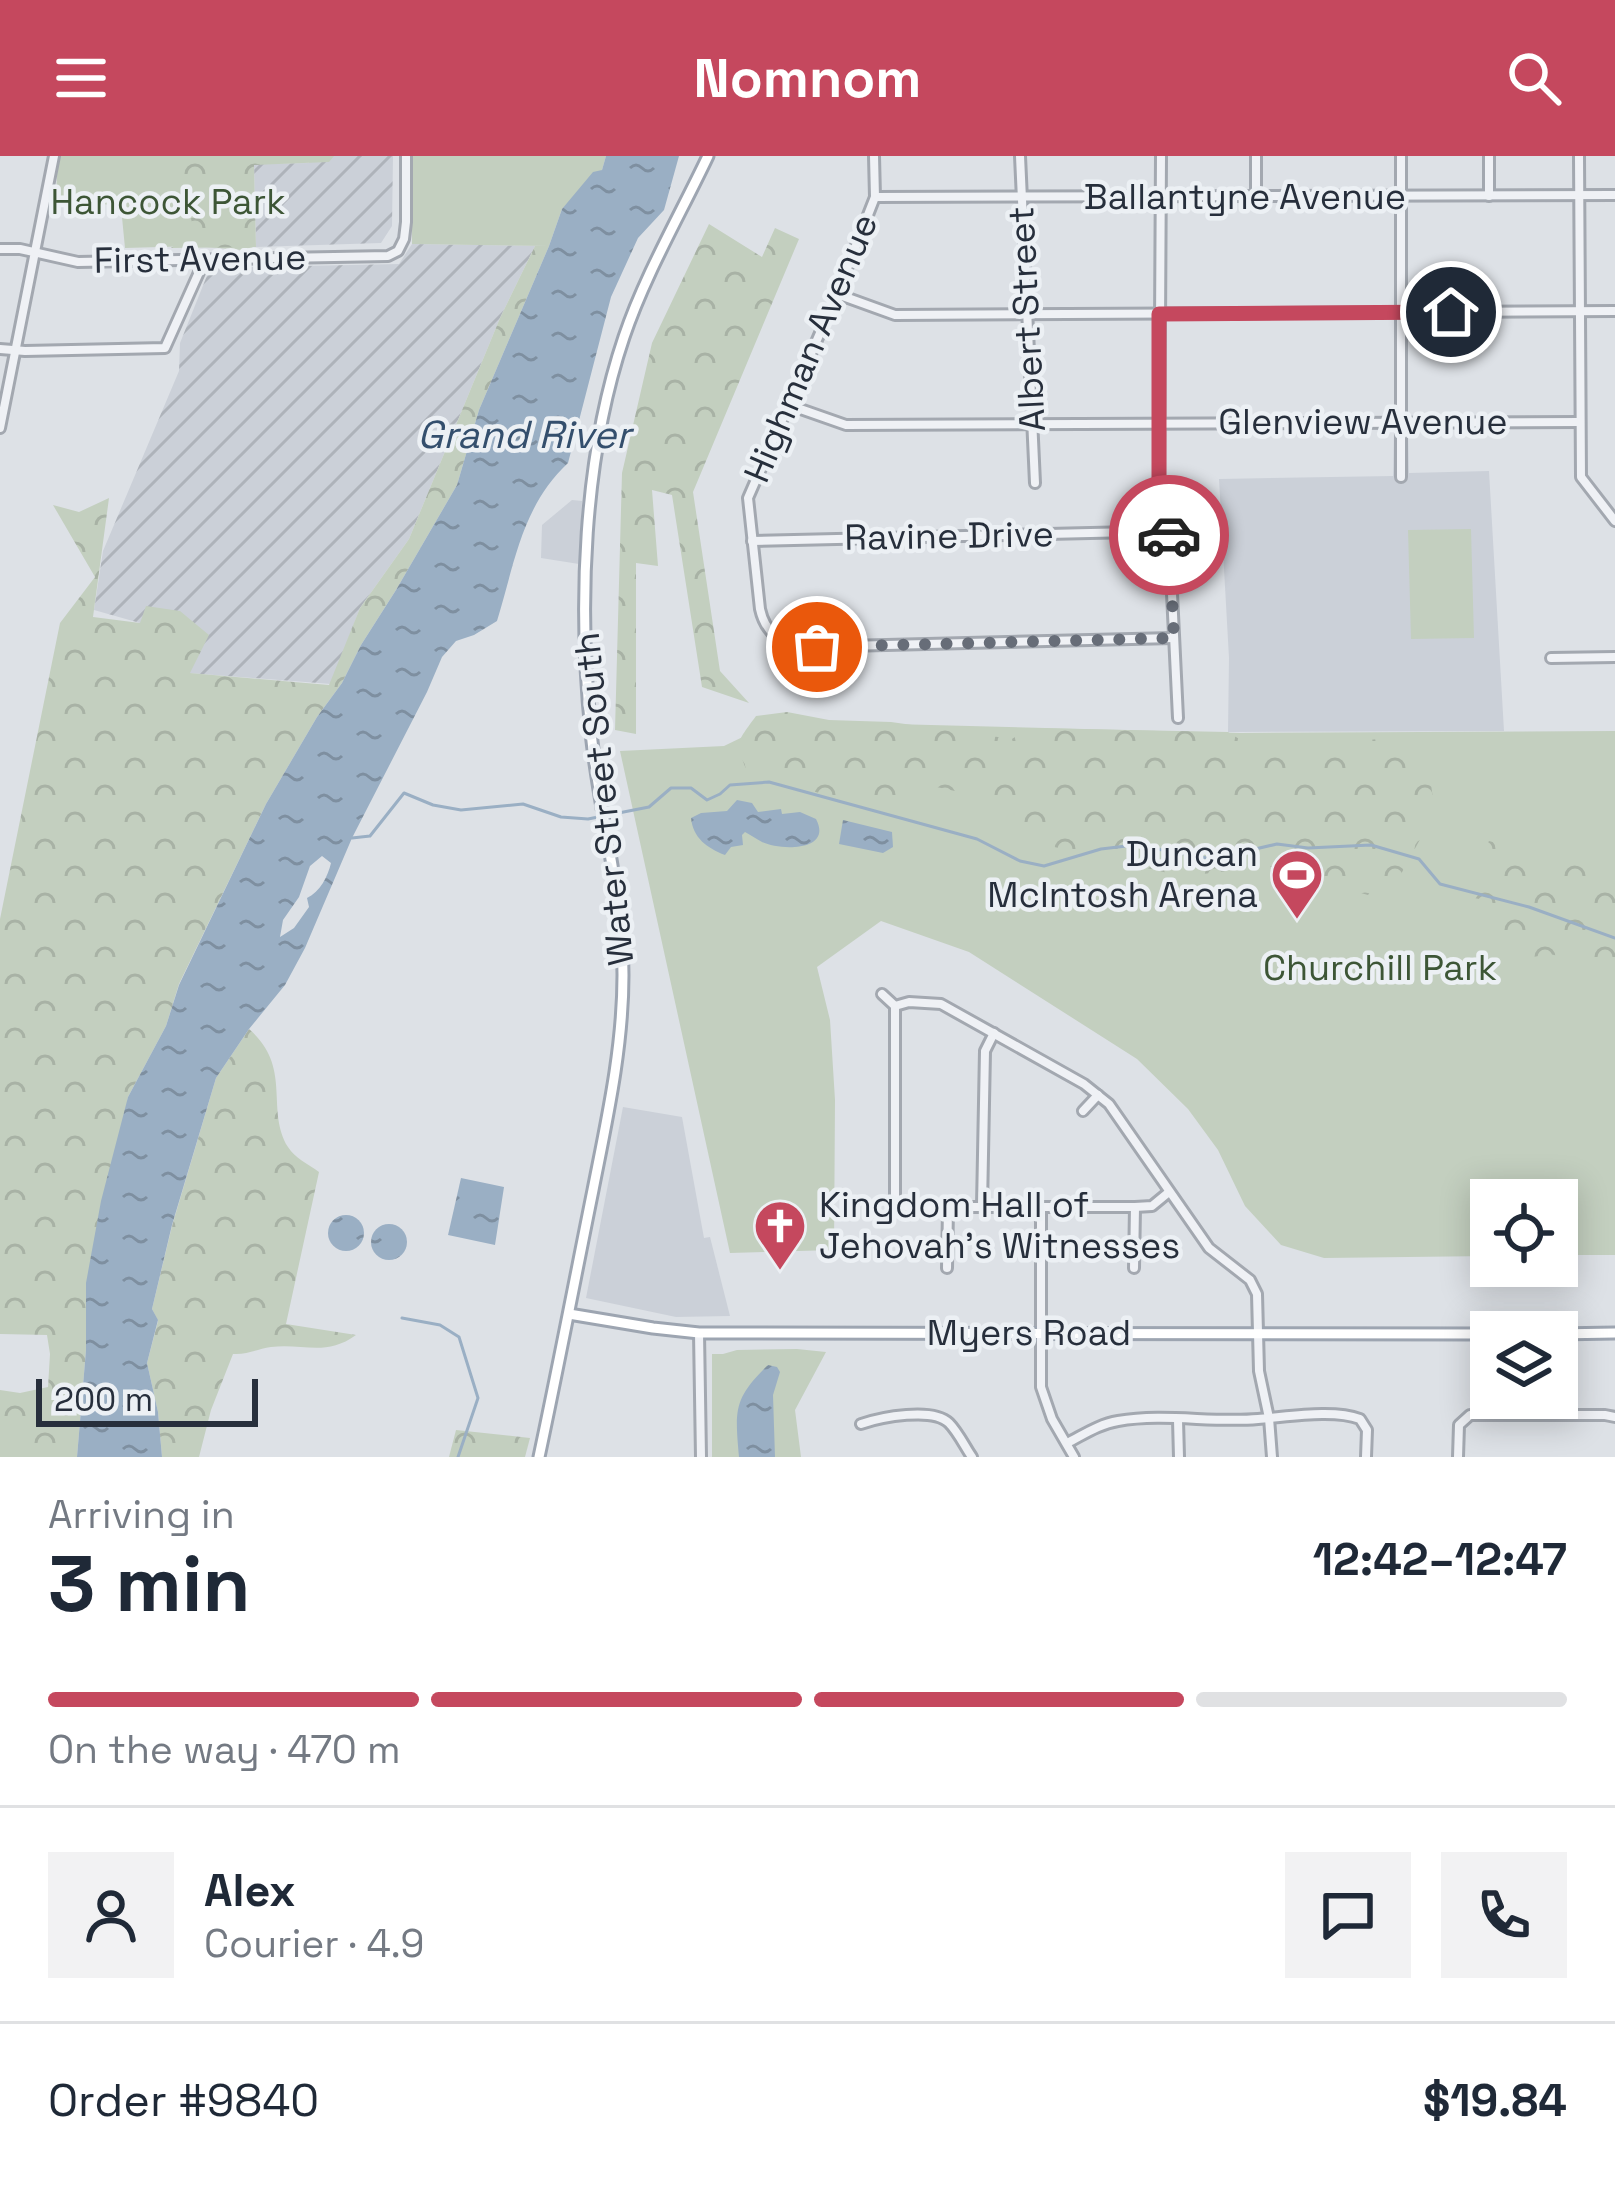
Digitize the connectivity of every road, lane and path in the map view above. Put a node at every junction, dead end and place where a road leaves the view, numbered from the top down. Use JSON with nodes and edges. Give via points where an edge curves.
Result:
{"nodes":[{"id":1,"x":54,"y":156,"type":"edge"},
{"id":2,"x":406,"y":156,"type":"edge"},
{"id":3,"x":708,"y":156,"type":"edge"},
{"id":4,"x":874,"y":156,"type":"edge"},
{"id":5,"x":1020,"y":156,"type":"edge"},
{"id":6,"x":1161,"y":156,"type":"edge"},
{"id":7,"x":1256,"y":156,"type":"edge"},
{"id":8,"x":1401,"y":156,"type":"edge"},
{"id":9,"x":1489,"y":156,"type":"edge"},
{"id":10,"x":1579,"y":156,"type":"edge"},
{"id":11,"x":1615,"y":195,"type":"edge"},
{"id":12,"x":1400,"y":196,"type":"junction"},
{"id":13,"x":1489,"y":196,"type":"junction"},
{"id":14,"x":1579,"y":196,"type":"junction"},
{"id":15,"x":875,"y":197,"type":"junction"},
{"id":16,"x":1160,"y":197,"type":"junction"},
{"id":17,"x":1256,"y":197,"type":"junction"},
{"id":18,"x":1022,"y":198,"type":"junction"},
{"id":19,"x":0,"y":249,"type":"edge"},
{"id":20,"x":35,"y":252,"type":"junction"},
{"id":21,"x":205,"y":259,"type":"junction"},
{"id":22,"x":838,"y":294,"type":"junction"},
{"id":23,"x":1580,"y":311,"type":"junction"},
{"id":24,"x":1615,"y":311,"type":"edge"},
{"id":25,"x":1401,"y":312,"type":"junction"},
{"id":26,"x":1027,"y":314,"type":"junction"},
{"id":27,"x":1159,"y":314,"type":"junction"},
{"id":28,"x":0,"y":349,"type":"edge"},
{"id":29,"x":15,"y":350,"type":"junction"},
{"id":30,"x":789,"y":404,"type":"junction"},
{"id":31,"x":1401,"y":422,"type":"junction"},
{"id":32,"x":1580,"y":422,"type":"junction"},
{"id":33,"x":1158,"y":423,"type":"junction"},
{"id":34,"x":1032,"y":424,"type":"junction"},
{"id":35,"x":0,"y":428,"type":"edge"},
{"id":36,"x":1402,"y":477,"type":"dead end"},
{"id":37,"x":1034,"y":482,"type":"dead end"},
{"id":38,"x":1615,"y":521,"type":"edge"},
{"id":39,"x":1218,"y":530,"type":"dead end"},
{"id":40,"x":1169,"y":531,"type":"junction"},
{"id":41,"x":752,"y":541,"type":"junction"},
{"id":42,"x":1174,"y":638,"type":"junction"},
{"id":43,"x":1615,"y":657,"type":"edge"},
{"id":44,"x":1551,"y":658,"type":"dead end"},
{"id":45,"x":1178,"y":718,"type":"dead end"},
{"id":46,"x":882,"y":994,"type":"dead end"},
{"id":47,"x":895,"y":1006,"type":"junction"},
{"id":48,"x":994,"y":1034,"type":"junction"},
{"id":49,"x":1098,"y":1095,"type":"junction"},
{"id":50,"x":1083,"y":1111,"type":"dead end"},
{"id":51,"x":1168,"y":1192,"type":"junction"},
{"id":52,"x":982,"y":1206,"type":"junction"},
{"id":53,"x":948,"y":1207,"type":"junction"},
{"id":54,"x":1041,"y":1207,"type":"junction"},
{"id":55,"x":1135,"y":1207,"type":"junction"},
{"id":56,"x":947,"y":1268,"type":"dead end"},
{"id":57,"x":1134,"y":1268,"type":"dead end"},
{"id":58,"x":569,"y":1314,"type":"junction"},
{"id":59,"x":699,"y":1333,"type":"junction"},
{"id":60,"x":1040,"y":1334,"type":"junction"},
{"id":61,"x":1258,"y":1334,"type":"junction"},
{"id":62,"x":1470,"y":1334,"type":"edge"},
{"id":63,"x":1578,"y":1334,"type":"edge"},
{"id":64,"x":1615,"y":1334,"type":"edge"},
{"id":65,"x":1615,"y":1417,"type":"edge"},
{"id":66,"x":1269,"y":1418,"type":"junction"},
{"id":67,"x":1178,"y":1420,"type":"junction"},
{"id":68,"x":862,"y":1424,"type":"dead end"},
{"id":69,"x":1067,"y":1443,"type":"junction"},
{"id":70,"x":539,"y":1457,"type":"edge"},
{"id":71,"x":701,"y":1457,"type":"edge"},
{"id":72,"x":972,"y":1457,"type":"edge"},
{"id":73,"x":1074,"y":1457,"type":"edge"},
{"id":74,"x":1179,"y":1457,"type":"edge"},
{"id":75,"x":1272,"y":1457,"type":"edge"},
{"id":76,"x":1366,"y":1457,"type":"edge"},
{"id":77,"x":1457,"y":1457,"type":"edge"}],
"edges":[{"from":1,"to":20,"type":"street"},
{"from":2,"to":21,"type":"street","name":"First Avenue","via":[[406,222],[400,248],[388,256]]},
{"from":3,"to":58,"type":"main road","name":"Water Street South","via":[[625,333],[594,466],[584,603],[591,736],[621,932],[622,1020]]},
{"from":4,"to":15,"type":"street","name":"Highman Avenue"},
{"from":5,"to":18,"type":"street","name":"Albert Street"},
{"from":6,"to":16,"type":"street"},
{"from":7,"to":17,"type":"street"},
{"from":8,"to":12,"type":"street"},
{"from":9,"to":13,"type":"street"},
{"from":10,"to":14,"type":"street"},
{"from":11,"to":14,"type":"street","name":"Ballantyne Avenue"},
{"from":12,"to":13,"type":"street","name":"Ballantyne Avenue"},
{"from":12,"to":17,"type":"street","name":"Ballantyne Avenue"},
{"from":12,"to":25,"type":"street"},
{"from":13,"to":14,"type":"street","name":"Ballantyne Avenue"},
{"from":14,"to":23,"type":"street"},
{"from":15,"to":18,"type":"street","name":"Ballantyne Avenue"},
{"from":15,"to":22,"type":"street","name":"Highman Avenue"},
{"from":16,"to":17,"type":"street","name":"Ballantyne Avenue"},
{"from":16,"to":18,"type":"street","name":"Ballantyne Avenue"},
{"from":16,"to":27,"type":"street"},
{"from":18,"to":26,"type":"street","name":"Albert Street"},
{"from":19,"to":20,"type":"street","name":"First Avenue"},
{"from":20,"to":21,"type":"street","name":"First Avenue","via":[[78,262]]},
{"from":20,"to":29,"type":"street"},
{"from":21,"to":29,"type":"street","via":[[165,348]]},
{"from":22,"to":26,"type":"street","via":[[895,315]]},
{"from":22,"to":30,"type":"street","name":"Highman Avenue"},
{"from":23,"to":24,"type":"street"},
{"from":23,"to":25,"type":"street"},
{"from":23,"to":32,"type":"street"},
{"from":25,"to":27,"type":"street"},
{"from":25,"to":31,"type":"street"},
{"from":26,"to":27,"type":"street"},
{"from":26,"to":34,"type":"street","name":"Albert Street"},
{"from":27,"to":33,"type":"street"},
{"from":28,"to":29,"type":"street"},
{"from":29,"to":35,"type":"street"},
{"from":30,"to":34,"type":"street","name":"Glenview Avenue","via":[[846,425]]},
{"from":30,"to":41,"type":"street","name":"Highman Avenue","via":[[749,493]]},
{"from":31,"to":32,"type":"street","name":"Glenview Avenue"},
{"from":31,"to":33,"type":"street","name":"Glenview Avenue"},
{"from":31,"to":36,"type":"street"},
{"from":32,"to":38,"type":"street","via":[[1581,477]]},
{"from":33,"to":34,"type":"street","name":"Glenview Avenue"},
{"from":33,"to":40,"type":"street","via":[[1159,494]]},
{"from":34,"to":37,"type":"street","name":"Albert Street"},
{"from":39,"to":40,"type":"street","name":"Ravine Drive"},
{"from":40,"to":41,"type":"street","name":"Ravine Drive"},
{"from":40,"to":42,"type":"street"},
{"from":41,"to":42,"type":"street","name":"Highman Avenue","via":[[762,619],[794,646]]},
{"from":42,"to":45,"type":"street"},
{"from":43,"to":44,"type":"street"},
{"from":46,"to":47,"type":"street"},
{"from":47,"to":48,"type":"street","via":[[941,1004]]},
{"from":47,"to":53,"type":"street","via":[[895,1202]]},
{"from":48,"to":49,"type":"street"},
{"from":48,"to":52,"type":"street","via":[[986,1051]]},
{"from":49,"to":50,"type":"street"},
{"from":49,"to":51,"type":"street"},
{"from":51,"to":55,"type":"street","via":[[1152,1206]]},
{"from":51,"to":61,"type":"street","via":[[1209,1248],[1250,1280]]},
{"from":52,"to":53,"type":"street"},
{"from":52,"to":54,"type":"street"},
{"from":53,"to":56,"type":"street"},
{"from":54,"to":55,"type":"street"},
{"from":54,"to":60,"type":"street"},
{"from":55,"to":57,"type":"street"},
{"from":58,"to":59,"type":"main road","name":"Myers Road"},
{"from":58,"to":70,"type":"main road","name":"Water Street South"},
{"from":59,"to":60,"type":"main road","name":"Myers Road"},
{"from":59,"to":71,"type":"street"},
{"from":60,"to":61,"type":"main road","name":"Myers Road"},
{"from":60,"to":69,"type":"street","via":[[1042,1394]]},
{"from":61,"to":62,"type":"main road","name":"Myers Road"},
{"from":61,"to":66,"type":"street"},
{"from":63,"to":64,"type":"main road"},
{"from":65,"to":77,"type":"street","via":[[1470,1415],[1459,1425]]},
{"from":66,"to":67,"type":"street"},
{"from":66,"to":75,"type":"street"},
{"from":66,"to":76,"type":"street","via":[[1358,1418]]},
{"from":67,"to":69,"type":"street","via":[[1117,1421]]},
{"from":67,"to":74,"type":"street"},
{"from":68,"to":72,"type":"street","via":[[935,1416],[949,1422]]},
{"from":69,"to":73,"type":"street"}]}
